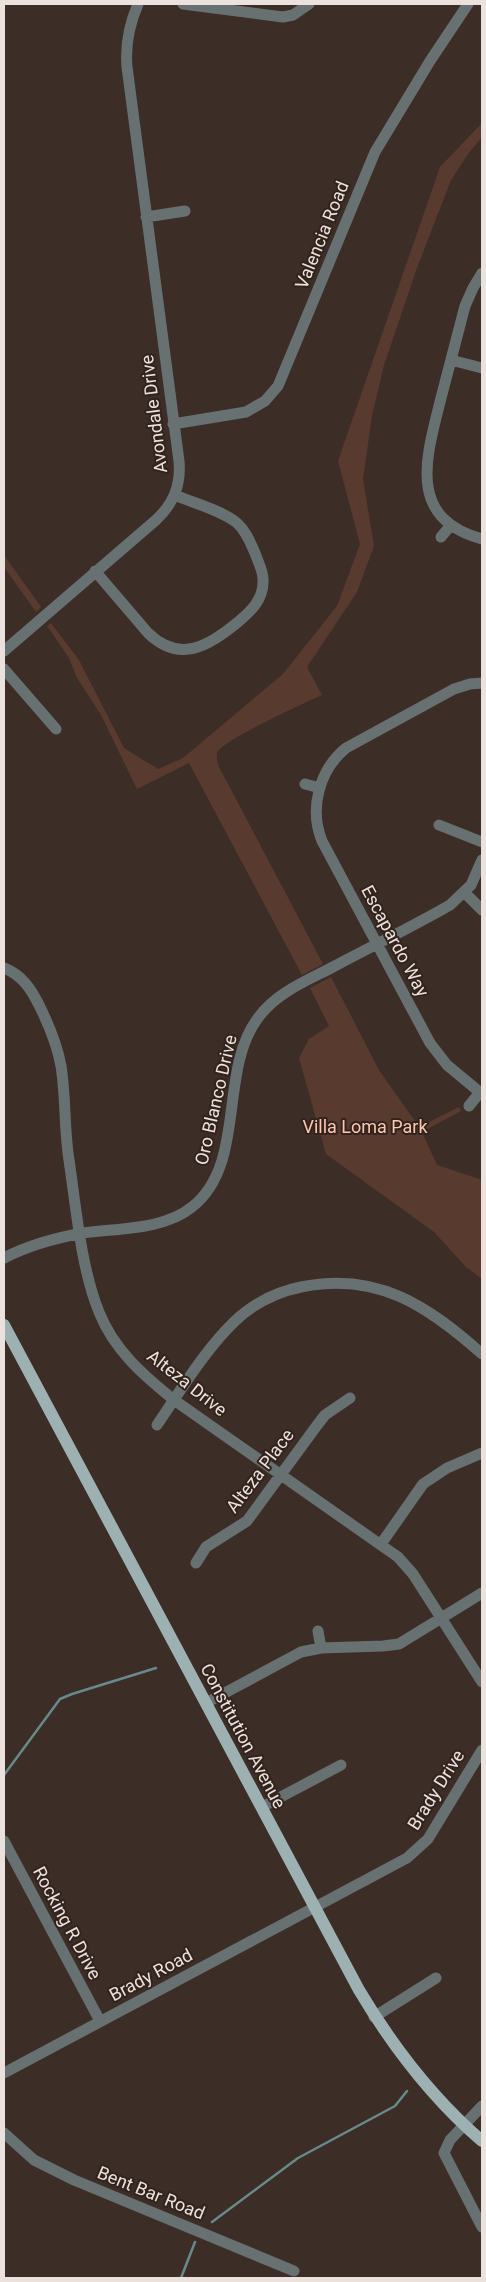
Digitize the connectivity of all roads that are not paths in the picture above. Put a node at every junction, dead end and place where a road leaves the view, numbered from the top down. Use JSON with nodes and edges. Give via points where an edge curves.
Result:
{"nodes":[{"id":1,"x":138,"y":4,"type":"edge"},
{"id":2,"x":183,"y":4,"type":"edge"},
{"id":3,"x":310,"y":4,"type":"edge"},
{"id":4,"x":468,"y":4,"type":"edge"},
{"id":5,"x":185,"y":211,"type":"dead end"},
{"id":6,"x":146,"y":217,"type":"junction"},
{"id":7,"x":482,"y":273,"type":"edge"},
{"id":8,"x":451,"y":360,"type":"junction"},
{"id":9,"x":482,"y":368,"type":"edge"},
{"id":10,"x":173,"y":424,"type":"junction"},
{"id":11,"x":175,"y":495,"type":"junction"},
{"id":12,"x":451,"y":525,"type":"junction"},
{"id":13,"x":441,"y":537,"type":"dead end"},
{"id":14,"x":482,"y":540,"type":"edge"},
{"id":15,"x":95,"y":571,"type":"junction"},
{"id":16,"x":4,"y":651,"type":"edge"},
{"id":17,"x":4,"y":669,"type":"edge"},
{"id":18,"x":482,"y":683,"type":"edge"},
{"id":19,"x":56,"y":729,"type":"dead end"},
{"id":20,"x":305,"y":784,"type":"dead end"},
{"id":21,"x":320,"y":788,"type":"junction"},
{"id":22,"x":439,"y":825,"type":"dead end"},
{"id":23,"x":482,"y":842,"type":"edge"},
{"id":24,"x":482,"y":860,"type":"edge"},
{"id":25,"x":465,"y":892,"type":"junction"},
{"id":26,"x":482,"y":910,"type":"edge"},
{"id":27,"x":376,"y":944,"type":"junction"},
{"id":28,"x":4,"y":968,"type":"edge"},
{"id":29,"x":481,"y":1093,"type":"edge"},
{"id":30,"x":469,"y":1106,"type":"dead end"},
{"id":31,"x":81,"y":1234,"type":"junction"},
{"id":32,"x":4,"y":1258,"type":"edge"},
{"id":33,"x":4,"y":1325,"type":"edge"},
{"id":34,"x":482,"y":1354,"type":"edge"},
{"id":35,"x":350,"y":1398,"type":"dead end"},
{"id":36,"x":174,"y":1400,"type":"junction"},
{"id":37,"x":157,"y":1425,"type":"dead end"},
{"id":38,"x":482,"y":1453,"type":"edge"},
{"id":39,"x":282,"y":1474,"type":"junction"},
{"id":40,"x":381,"y":1544,"type":"junction"},
{"id":41,"x":196,"y":1563,"type":"dead end"},
{"id":42,"x":482,"y":1592,"type":"edge"},
{"id":43,"x":442,"y":1618,"type":"junction"},
{"id":44,"x":318,"y":1631,"type":"dead end"},
{"id":45,"x":321,"y":1648,"type":"junction"},
{"id":46,"x":482,"y":1682,"type":"edge"},
{"id":47,"x":206,"y":1703,"type":"junction"},
{"id":48,"x":482,"y":1750,"type":"edge"},
{"id":49,"x":341,"y":1765,"type":"dead end"},
{"id":50,"x":262,"y":1807,"type":"junction"},
{"id":51,"x":4,"y":1841,"type":"edge"},
{"id":52,"x":315,"y":1908,"type":"junction"},
{"id":53,"x":436,"y":1978,"type":"dead end"},
{"id":54,"x":374,"y":2016,"type":"junction"},
{"id":55,"x":100,"y":2021,"type":"junction"},
{"id":56,"x":4,"y":2073,"type":"edge"},
{"id":57,"x":482,"y":2106,"type":"edge"},
{"id":58,"x":465,"y":2125,"type":"junction"},
{"id":59,"x":4,"y":2133,"type":"edge"},
{"id":60,"x":482,"y":2141,"type":"edge"},
{"id":61,"x":482,"y":2227,"type":"edge"},
{"id":62,"x":294,"y":2271,"type":"dead end"}],
"edges":[{"from":1,"to":6,"type":"street","name":"Avondale Drive","via":[[129,29],[126,53]]},
{"from":2,"to":3,"type":"street","via":[[283,17],[293,16]]},
{"from":4,"to":10,"type":"street","name":"Valencia Road","via":[[375,152],[278,386],[266,401],[246,412]]},
{"from":5,"to":6,"type":"street"},
{"from":6,"to":10,"type":"street","name":"Avondale Drive"},
{"from":7,"to":8,"type":"street","via":[[469,296]]},
{"from":8,"to":9,"type":"street"},
{"from":8,"to":12,"type":"street","via":[[429,446],[426,475],[431,500]]},
{"from":10,"to":11,"type":"street","name":"Avondale Drive","via":[[180,475]]},
{"from":11,"to":15,"type":"street","name":"Avondale Drive","via":[[156,520]]},
{"from":11,"to":15,"type":"street","via":[[232,520],[248,537],[264,581],[259,599],[249,612],[210,644],[190,649],[171,648],[148,633]]},
{"from":12,"to":13,"type":"street"},
{"from":12,"to":14,"type":"street"},
{"from":15,"to":16,"type":"street","name":"Avondale Drive"},
{"from":17,"to":19,"type":"street"},
{"from":18,"to":21,"type":"street","name":"Escapardo Way","via":[[454,689],[354,742],[334,760]]},
{"from":20,"to":21,"type":"street"},
{"from":21,"to":27,"type":"street","name":"Escapardo Way","via":[[316,811],[318,831]]},
{"from":22,"to":23,"type":"street"},
{"from":24,"to":25,"type":"street","name":"Oro Blanco Drive"},
{"from":25,"to":26,"type":"street"},
{"from":25,"to":27,"type":"street","name":"Oro Blanco Drive","via":[[438,911]]},
{"from":27,"to":29,"type":"street","name":"Escapardo Way","via":[[434,1050]]},
{"from":27,"to":31,"type":"street","name":"Oro Blanco Drive","via":[[281,996],[257,1019],[241,1055],[219,1170],[201,1200],[171,1219]]},
{"from":28,"to":31,"type":"street","name":"Alteza Drive","via":[[27,984],[55,1040],[62,1073],[68,1156]]},
{"from":29,"to":30,"type":"street","name":"Escapardo Way"},
{"from":31,"to":32,"type":"street","name":"Oro Blanco Drive","via":[[28,1246]]},
{"from":31,"to":36,"type":"street","name":"Alteza Drive","via":[[91,1291],[107,1329],[133,1364]]},
{"from":33,"to":47,"type":"main road","name":"Constitution Avenue"},
{"from":34,"to":36,"type":"street","via":[[457,1332],[408,1300],[363,1284],[320,1284],[277,1294],[241,1316],[219,1338]]},
{"from":35,"to":39,"type":"street","name":"Alteza Place","via":[[325,1415]]},
{"from":36,"to":37,"type":"street"},
{"from":36,"to":39,"type":"street","name":"Alteza Drive"},
{"from":38,"to":40,"type":"street","via":[[447,1468],[423,1484]]},
{"from":39,"to":40,"type":"street","name":"Alteza Drive"},
{"from":39,"to":41,"type":"street","name":"Alteza Place","via":[[247,1521],[206,1548]]},
{"from":40,"to":43,"type":"street","name":"Alteza Drive","via":[[406,1566]]},
{"from":42,"to":43,"type":"street"},
{"from":43,"to":45,"type":"street","via":[[399,1644]]},
{"from":43,"to":46,"type":"street","name":"Alteza Drive"},
{"from":44,"to":45,"type":"street"},
{"from":45,"to":47,"type":"street","via":[[290,1657]]},
{"from":47,"to":50,"type":"main road","name":"Constitution Avenue"},
{"from":48,"to":52,"type":"street","name":"Brady Drive","via":[[435,1828],[419,1848],[391,1868]]},
{"from":49,"to":50,"type":"street"},
{"from":50,"to":52,"type":"main road","name":"Constitution Avenue"},
{"from":51,"to":55,"type":"street","name":"Rocking R Drive"},
{"from":52,"to":54,"type":"main road","name":"Constitution Avenue"},
{"from":52,"to":55,"type":"street","name":"Brady Road"},
{"from":53,"to":54,"type":"street"},
{"from":54,"to":58,"type":"main road","name":"Constitution Avenue","via":[[412,2069]]},
{"from":55,"to":56,"type":"street","name":"Brady Road"},
{"from":57,"to":58,"type":"street"},
{"from":58,"to":60,"type":"main road","name":"Constitution Avenue"},
{"from":58,"to":61,"type":"street","via":[[450,2140],[444,2153]]},
{"from":59,"to":62,"type":"street","name":"Bent Bar Road","via":[[34,2160],[70,2178]]}]}
